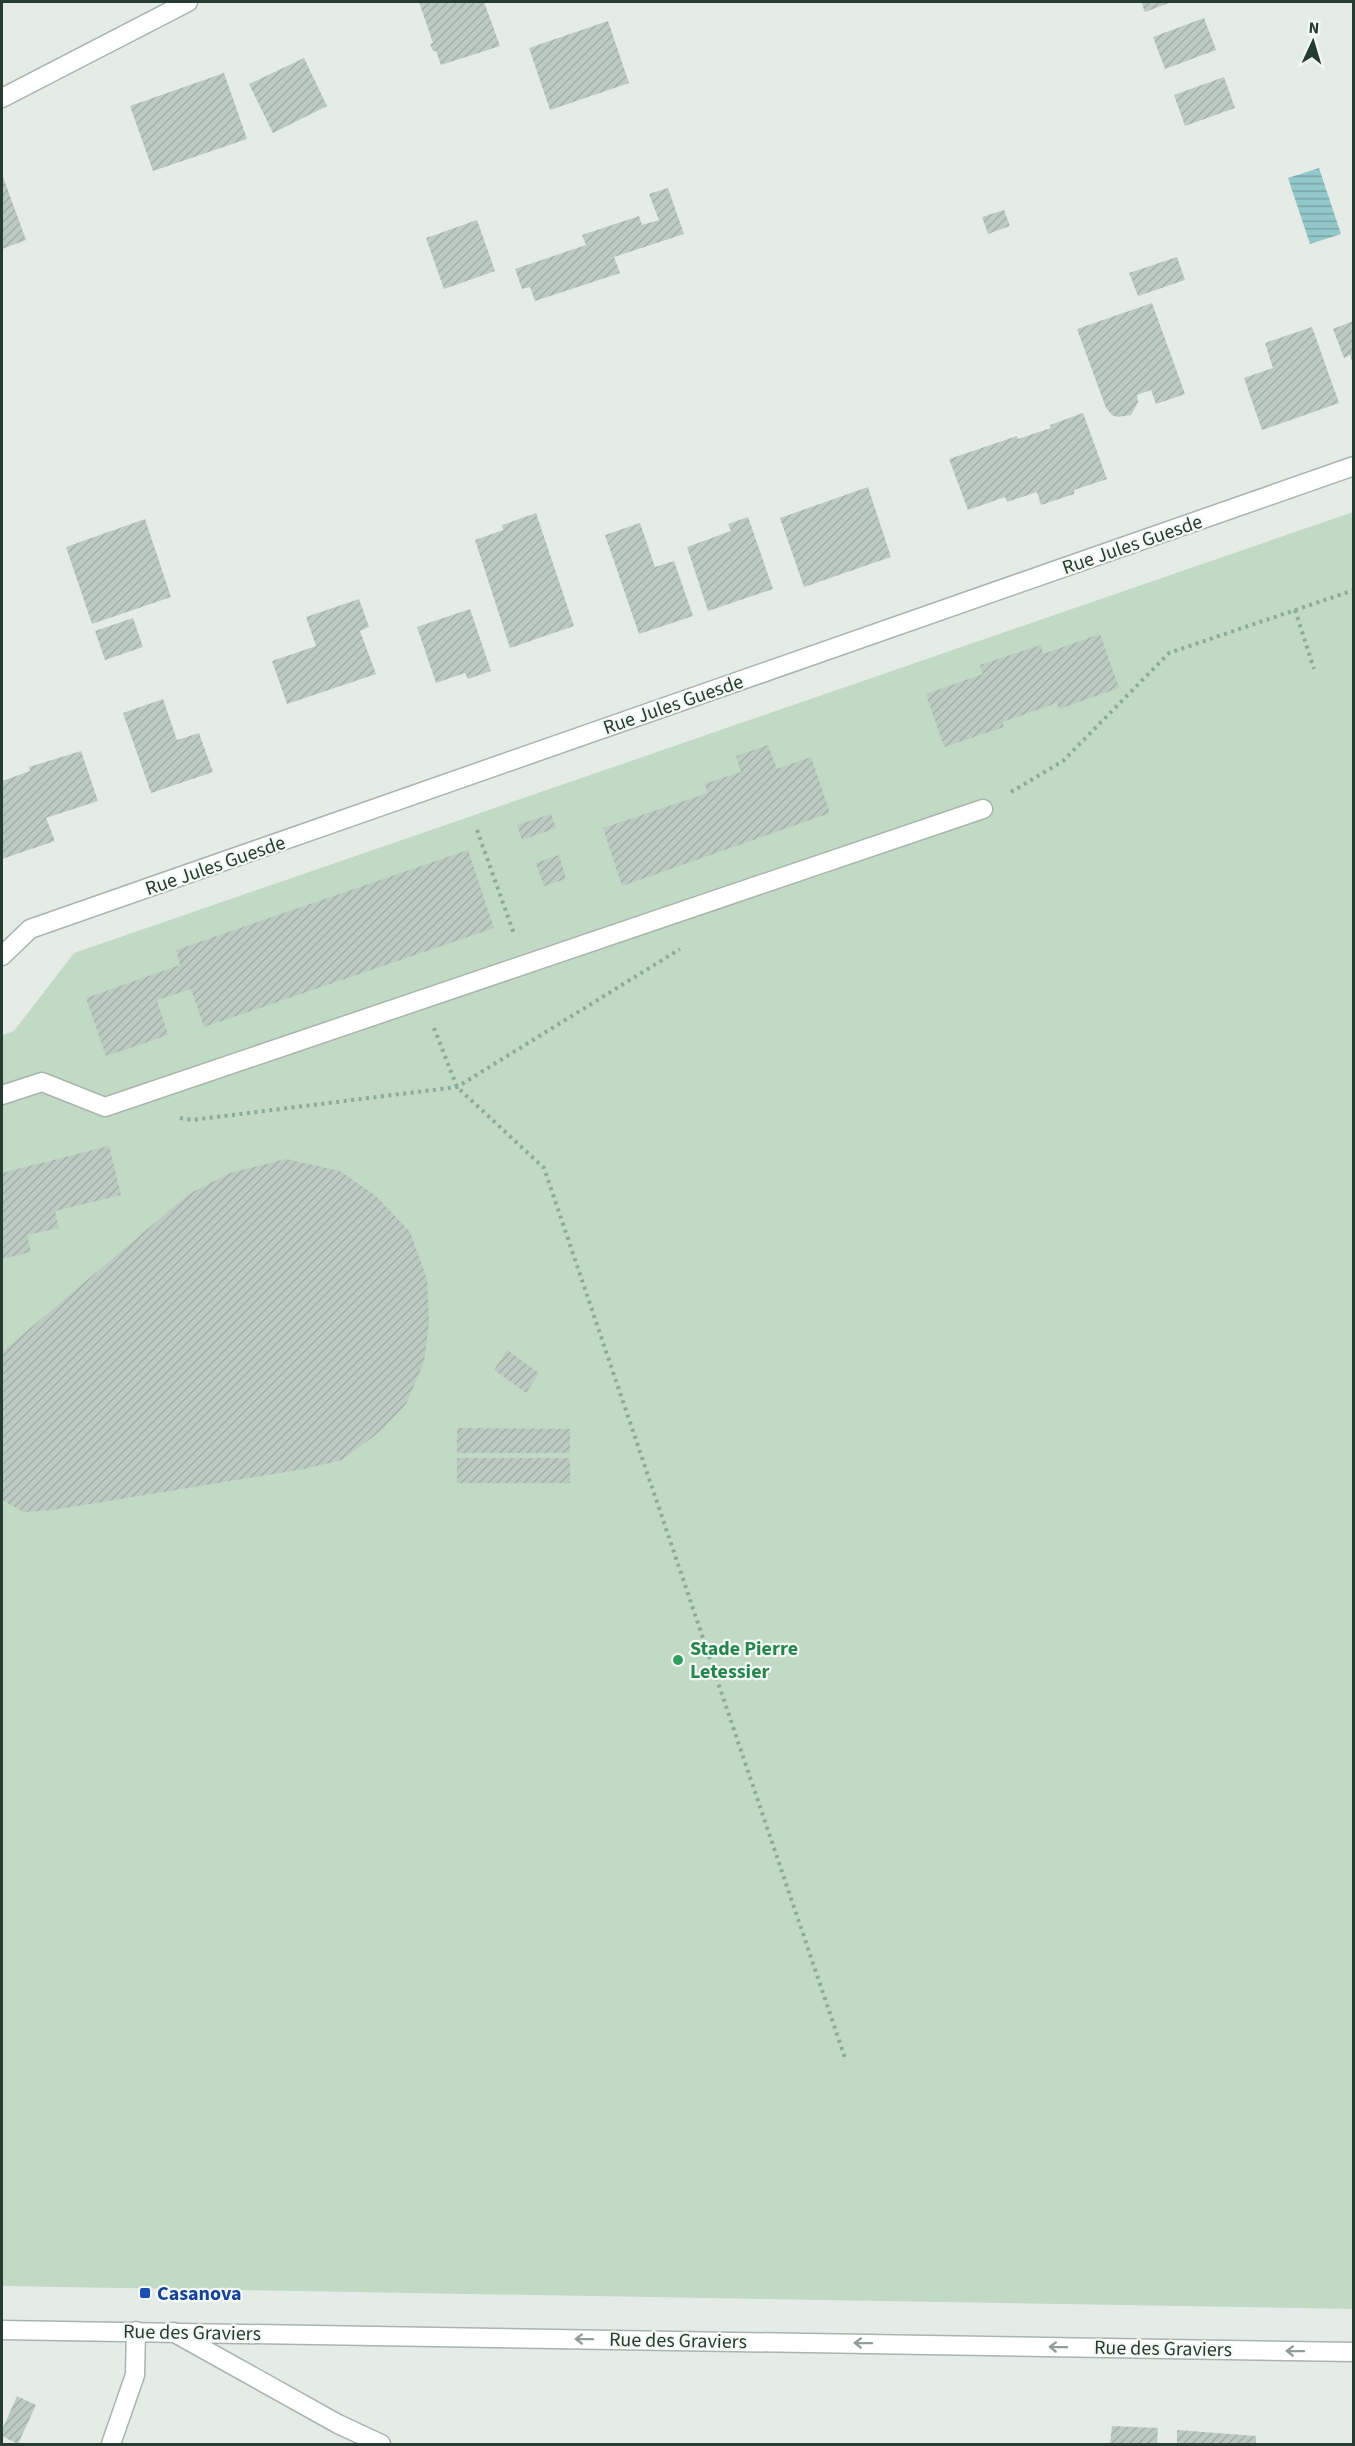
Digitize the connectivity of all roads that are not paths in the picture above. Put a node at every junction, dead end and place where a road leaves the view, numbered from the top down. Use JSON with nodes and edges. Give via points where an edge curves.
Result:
{"nodes":[{"id":1,"x":188,"y":2,"type":"edge"},
{"id":2,"x":2,"y":98,"type":"edge"},
{"id":3,"x":1353,"y":466,"type":"edge"},
{"id":4,"x":983,"y":809,"type":"road end"},
{"id":5,"x":2,"y":956,"type":"edge"},
{"id":6,"x":2,"y":1095,"type":"edge"},
{"id":7,"x":2,"y":2330,"type":"edge"},
{"id":8,"x":136,"y":2331,"type":"junction"},
{"id":9,"x":171,"y":2332,"type":"junction"},
{"id":10,"x":1353,"y":2352,"type":"edge"},
{"id":11,"x":111,"y":2445,"type":"edge"},
{"id":12,"x":381,"y":2445,"type":"edge"}],
"edges":[{"from":1,"to":2,"type":"street"},
{"from":3,"to":5,"type":"street","name":"Rue Jules Guesde","via":[[30,930]]},
{"from":4,"to":6,"type":"street","via":[[105,1107],[42,1082]]},
{"from":7,"to":8,"type":"street","name":"Rue des Graviers"},
{"from":8,"to":9,"type":"street","name":"Rue des Graviers"},
{"from":8,"to":11,"type":"street","via":[[135,2375]]},
{"from":10,"to":9,"type":"street","name":"Rue des Graviers","one_way":true},
{"from":9,"to":12,"type":"street"}]}
